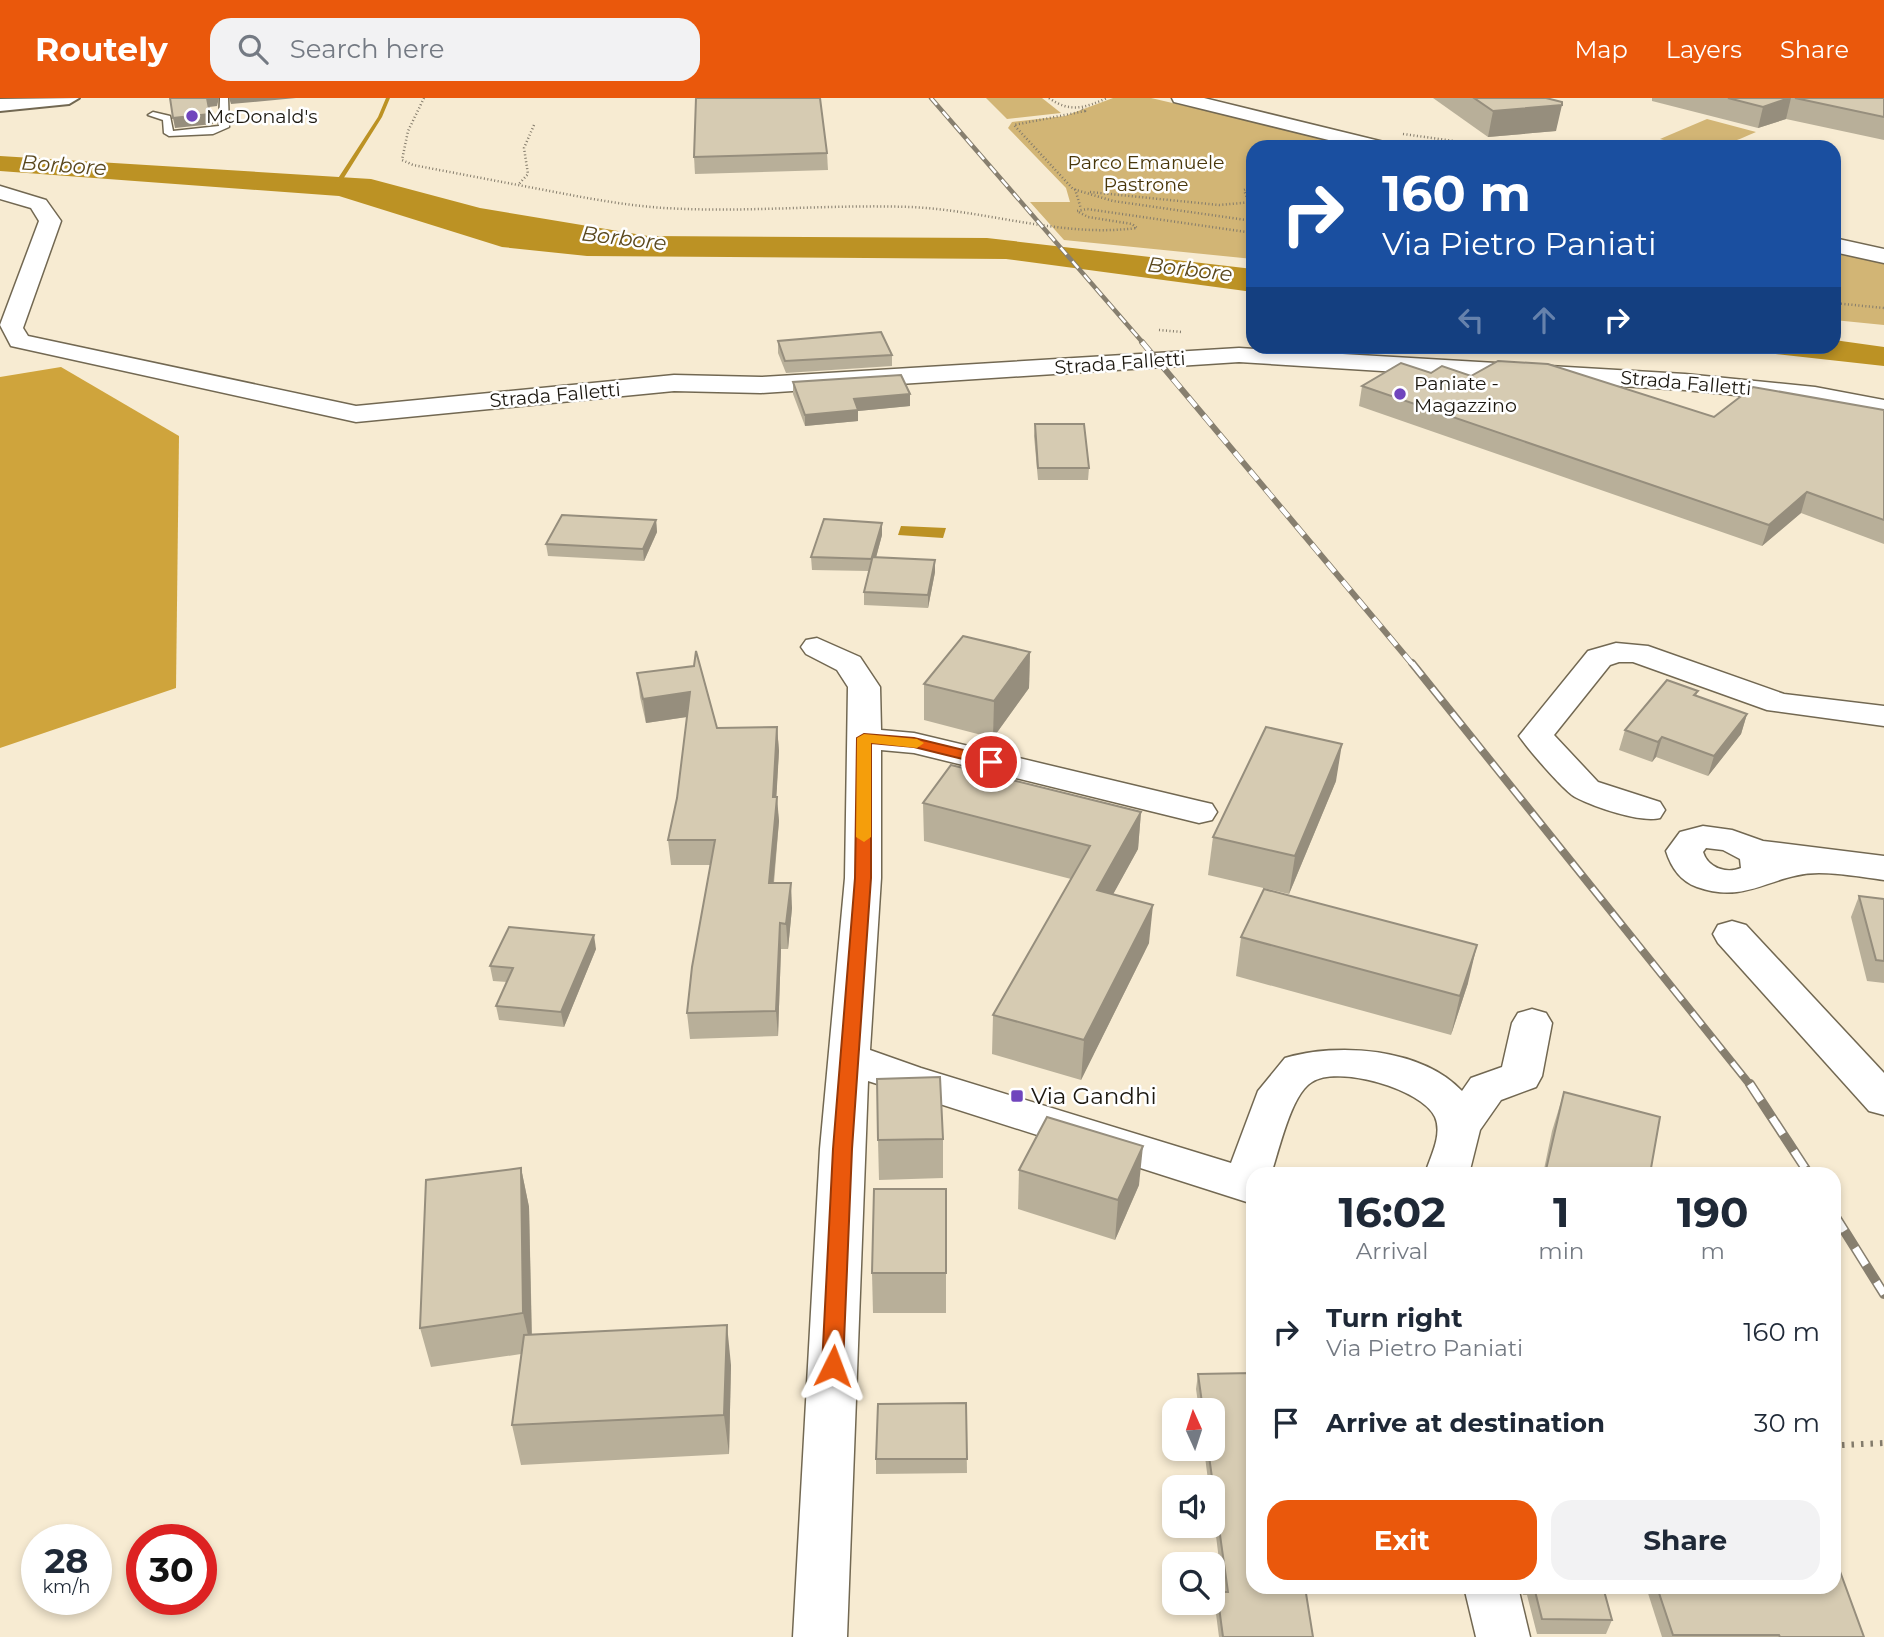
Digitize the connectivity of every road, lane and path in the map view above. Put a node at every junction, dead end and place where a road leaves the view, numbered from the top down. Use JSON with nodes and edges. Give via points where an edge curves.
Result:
{"nodes":[{"id":1,"x":224,"y":98,"type":"edge"},
{"id":2,"x":424,"y":98,"type":"edge"},
{"id":3,"x":1049,"y":98,"type":"edge"},
{"id":4,"x":1107,"y":98,"type":"edge"},
{"id":5,"x":1181,"y":98,"type":"edge"},
{"id":6,"x":56,"y":99,"type":"edge"},
{"id":7,"x":0,"y":104,"type":"edge"},
{"id":8,"x":1082,"y":108,"type":"junction"},
{"id":9,"x":153,"y":115,"type":"dead end"},
{"id":10,"x":534,"y":125,"type":"dead end"},
{"id":11,"x":1352,"y":140,"type":"edge"},
{"id":12,"x":518,"y":185,"type":"junction"},
{"id":13,"x":1073,"y":189,"type":"junction"},
{"id":14,"x":0,"y":192,"type":"edge"},
{"id":15,"x":1246,"y":203,"type":"edge"},
{"id":16,"x":1081,"y":209,"type":"junction"},
{"id":17,"x":1246,"y":220,"type":"edge"},
{"id":18,"x":1246,"y":232,"type":"edge"},
{"id":19,"x":1841,"y":247,"type":"edge"},
{"id":20,"x":1884,"y":256,"type":"edge"},
{"id":21,"x":1841,"y":304,"type":"edge"},
{"id":22,"x":1884,"y":308,"type":"edge"},
{"id":23,"x":1884,"y":408,"type":"edge"},
{"id":24,"x":817,"y":647,"type":"dead end"},
{"id":25,"x":1884,"y":716,"type":"edge"},
{"id":26,"x":864,"y":738,"type":"junction"},
{"id":27,"x":1199,"y":812,"type":"dead end"},
{"id":28,"x":1724,"y":860,"type":"junction"},
{"id":29,"x":1884,"y":868,"type":"edge"},
{"id":30,"x":1532,"y":1023,"type":"dead end"},
{"id":31,"x":850,"y":1058,"type":"junction"},
{"id":32,"x":1884,"y":1100,"type":"edge"},
{"id":33,"x":1460,"y":1128,"type":"junction"},
{"id":34,"x":1255,"y":1167,"type":"edge"},
{"id":35,"x":1449,"y":1167,"type":"edge"},
{"id":36,"x":1246,"y":1185,"type":"edge"},
{"id":37,"x":1883,"y":1443,"type":"edge"},
{"id":38,"x":1842,"y":1445,"type":"dead end"},
{"id":39,"x":1493,"y":1594,"type":"edge"},
{"id":40,"x":820,"y":1637,"type":"edge"},
{"id":41,"x":1503,"y":1637,"type":"edge"}],
"edges":[{"from":1,"to":9,"type":"lane","via":[[224,127],[213,131],[172,134],[167,118]]},
{"from":2,"to":12,"type":"path","via":[[408,131],[402,160]]},
{"from":3,"to":8,"type":"path","via":[[1067,110]]},
{"from":4,"to":8,"type":"path"},
{"from":5,"to":11,"type":"street"},
{"from":6,"to":7,"type":"main road"},
{"from":8,"to":13,"type":"path","via":[[1085,111],[1079,114],[1014,125]]},
{"from":10,"to":12,"type":"path","via":[[524,148],[528,174]]},
{"from":12,"to":16,"type":"path","via":[[666,208],[912,207],[1058,227],[1137,228],[1079,214]]},
{"from":13,"to":15,"type":"path","via":[[1206,204]]},
{"from":13,"to":16,"type":"path"},
{"from":13,"to":17,"type":"path","via":[[1113,201]]},
{"from":14,"to":23,"type":"street","name":"Strada Falletti","via":[[39,204],[50,221],[11,328],[20,341],[356,414],[674,383],[761,385],[1239,355],[1685,382],[1815,395]]},
{"from":16,"to":18,"type":"path"},
{"from":19,"to":20,"type":"street"},
{"from":21,"to":22,"type":"path"},
{"from":24,"to":26,"type":"street","via":[[849,664],[864,687]]},
{"from":25,"to":28,"type":"street","via":[[1779,703],[1637,653],[1616,652],[1599,658],[1536,736],[1586,789],[1647,810]]},
{"from":26,"to":27,"type":"street","via":[[914,743]]},
{"from":26,"to":31,"type":"street","via":[[863,878]]},
{"from":28,"to":29,"type":"street","via":[[1817,861]]},
{"from":28,"to":32,"type":"street","via":[[1732,934]]},
{"from":30,"to":33,"type":"street","via":[[1521,1076],[1486,1089]]},
{"from":31,"to":36,"type":"street","via":[[919,1084]]},
{"from":31,"to":40,"type":"street"},
{"from":33,"to":34,"type":"street","via":[[1455,1110],[1437,1093],[1394,1070],[1344,1063],[1300,1068],[1279,1091]]},
{"from":33,"to":35,"type":"street"},
{"from":37,"to":38,"type":"path"},
{"from":39,"to":41,"type":"street"}]}
